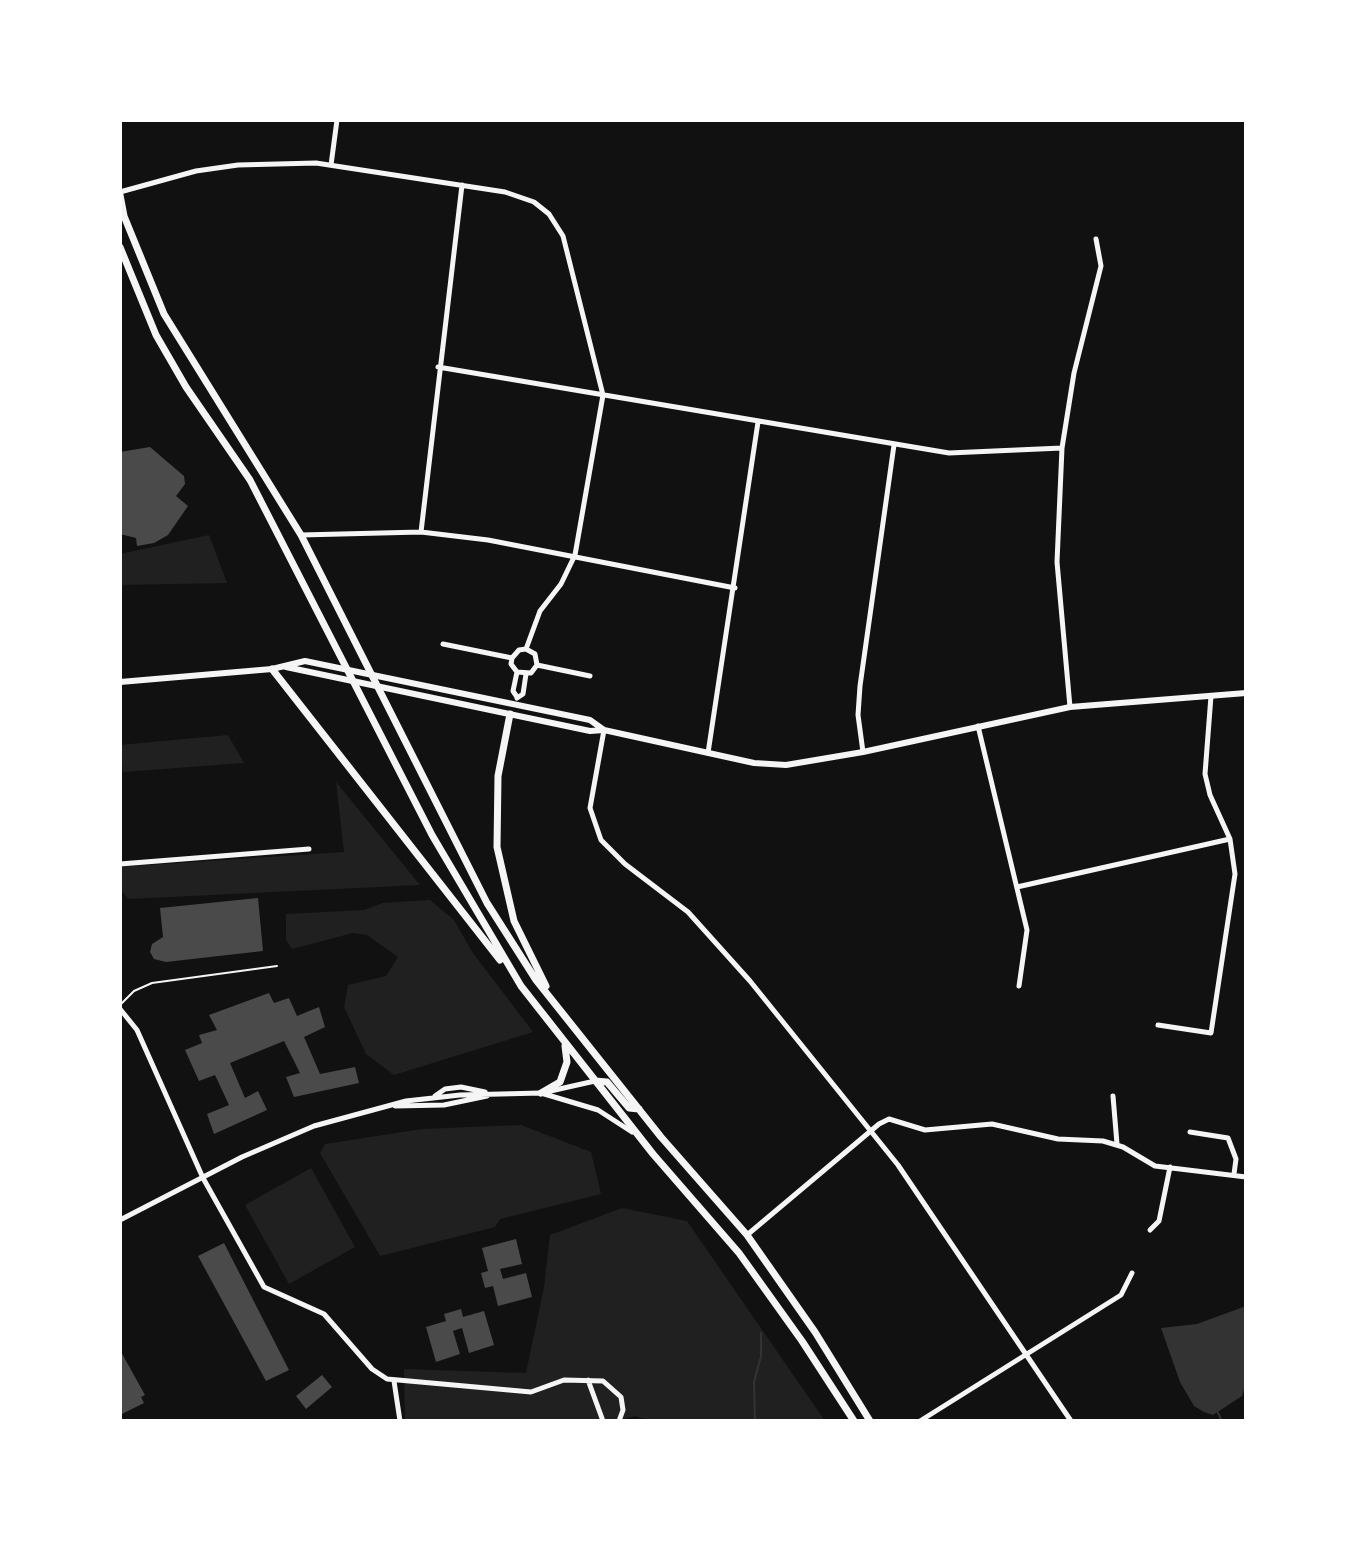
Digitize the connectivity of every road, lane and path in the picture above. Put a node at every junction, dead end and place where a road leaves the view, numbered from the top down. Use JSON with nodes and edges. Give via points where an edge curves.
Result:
{"nodes":[{"id":1,"x":337,"y":120,"type":"edge"},
{"id":2,"x":331,"y":165,"type":"junction"},
{"id":3,"x":462,"y":185,"type":"junction"},
{"id":4,"x":120,"y":193,"type":"edge"},
{"id":5,"x":1096,"y":239,"type":"dead end"},
{"id":6,"x":120,"y":247,"type":"edge"},
{"id":7,"x":438,"y":367,"type":"junction"},
{"id":8,"x":603,"y":395,"type":"junction"},
{"id":9,"x":758,"y":422,"type":"junction"},
{"id":10,"x":894,"y":445,"type":"junction"},
{"id":11,"x":1062,"y":448,"type":"junction"},
{"id":12,"x":421,"y":532,"type":"junction"},
{"id":13,"x":301,"y":535,"type":"junction"},
{"id":14,"x":575,"y":555,"type":"junction"},
{"id":15,"x":735,"y":588,"type":"junction"},
{"id":16,"x":443,"y":644,"type":"dead end"},
{"id":17,"x":526,"y":649,"type":"junction"},
{"id":18,"x":512,"y":658,"type":"junction"},
{"id":19,"x":537,"y":665,"type":"junction"},
{"id":20,"x":286,"y":667,"type":"junction"},
{"id":21,"x":272,"y":669,"type":"junction"},
{"id":22,"x":517,"y":672,"type":"junction"},
{"id":23,"x":526,"y":674,"type":"junction"},
{"id":24,"x":590,"y":676,"type":"dead end"},
{"id":25,"x":120,"y":682,"type":"edge"},
{"id":26,"x":1246,"y":693,"type":"edge"},
{"id":27,"x":1211,"y":696,"type":"junction"},
{"id":28,"x":499,"y":700,"type":"junction"},
{"id":29,"x":516,"y":700,"type":"junction"},
{"id":30,"x":1070,"y":707,"type":"junction"},
{"id":31,"x":510,"y":714,"type":"junction"},
{"id":32,"x":978,"y":725,"type":"junction"},
{"id":33,"x":604,"y":730,"type":"junction"},
{"id":34,"x":863,"y":752,"type":"junction"},
{"id":35,"x":708,"y":753,"type":"junction"},
{"id":36,"x":1230,"y":839,"type":"junction"},
{"id":37,"x":309,"y":849,"type":"dead end"},
{"id":38,"x":120,"y":864,"type":"edge"},
{"id":39,"x":1017,"y":887,"type":"junction"},
{"id":40,"x":277,"y":966,"type":"dead end"},
{"id":41,"x":521,"y":986,"type":"junction"},
{"id":42,"x":1019,"y":986,"type":"dead end"},
{"id":43,"x":120,"y":1007,"type":"edge"},
{"id":44,"x":559,"y":1009,"type":"junction"},
{"id":45,"x":1158,"y":1025,"type":"dead end"},
{"id":46,"x":563,"y":1040,"type":"junction"},
{"id":47,"x":595,"y":1081,"type":"junction"},
{"id":48,"x":541,"y":1093,"type":"junction"},
{"id":49,"x":490,"y":1094,"type":"junction"},
{"id":50,"x":1113,"y":1096,"type":"dead end"},
{"id":51,"x":394,"y":1106,"type":"junction"},
{"id":52,"x":639,"y":1109,"type":"junction"},
{"id":53,"x":1190,"y":1132,"type":"dead end"},
{"id":54,"x":872,"y":1133,"type":"junction"},
{"id":55,"x":640,"y":1137,"type":"junction"},
{"id":56,"x":1117,"y":1144,"type":"junction"},
{"id":57,"x":1170,"y":1167,"type":"junction"},
{"id":58,"x":1234,"y":1174,"type":"junction"},
{"id":59,"x":1246,"y":1177,"type":"edge"},
{"id":60,"x":203,"y":1178,"type":"junction"},
{"id":61,"x":120,"y":1220,"type":"edge"},
{"id":62,"x":1150,"y":1230,"type":"dead end"},
{"id":63,"x":747,"y":1235,"type":"junction"},
{"id":64,"x":1132,"y":1273,"type":"dead end"},
{"id":65,"x":1026,"y":1355,"type":"junction"},
{"id":66,"x":588,"y":1379,"type":"junction"},
{"id":67,"x":394,"y":1381,"type":"junction"},
{"id":68,"x":400,"y":1421,"type":"edge"},
{"id":69,"x":603,"y":1421,"type":"edge"},
{"id":70,"x":619,"y":1421,"type":"edge"},
{"id":71,"x":854,"y":1421,"type":"edge"},
{"id":72,"x":870,"y":1421,"type":"edge"},
{"id":73,"x":920,"y":1421,"type":"edge"},
{"id":74,"x":1071,"y":1421,"type":"edge"}],
"edges":[{"from":1,"to":2,"type":"street"},
{"from":2,"to":3,"type":"street"},
{"from":2,"to":4,"type":"street","via":[[238,165]]},
{"from":3,"to":7,"type":"street"},
{"from":3,"to":8,"type":"street","via":[[505,192],[534,202],[549,214],[563,236]]},
{"from":4,"to":13,"type":"main road","via":[[124,216],[164,314]]},
{"from":5,"to":11,"type":"street","via":[[1101,266]]},
{"from":6,"to":41,"type":"main road","via":[[156,335],[250,480],[432,835]]},
{"from":7,"to":8,"type":"street"},
{"from":7,"to":12,"type":"street"},
{"from":8,"to":9,"type":"street"},
{"from":8,"to":14,"type":"street"},
{"from":9,"to":10,"type":"street"},
{"from":9,"to":15,"type":"street"},
{"from":10,"to":11,"type":"street","via":[[974,454]]},
{"from":10,"to":34,"type":"street","via":[[860,686]]},
{"from":11,"to":30,"type":"street","via":[[1057,562]]},
{"from":12,"to":13,"type":"street"},
{"from":12,"to":14,"type":"street"},
{"from":13,"to":44,"type":"main road","via":[[451,838],[487,903]]},
{"from":14,"to":15,"type":"street"},
{"from":14,"to":17,"type":"street","via":[[540,611]]},
{"from":15,"to":35,"type":"street"},
{"from":16,"to":18,"type":"street"},
{"from":17,"to":18,"type":"street"},
{"from":17,"to":19,"type":"street","via":[[535,654]]},
{"from":18,"to":22,"type":"street"},
{"from":19,"to":23,"type":"street"},
{"from":19,"to":24,"type":"street"},
{"from":20,"to":21,"type":"main road"},
{"from":20,"to":28,"type":"main road","via":[[305,661]]},
{"from":20,"to":31,"type":"main road"},
{"from":21,"to":25,"type":"main road"},
{"from":21,"to":41,"type":"main road"},
{"from":22,"to":23,"type":"street"},
{"from":22,"to":29,"type":"street"},
{"from":23,"to":29,"type":"street","via":[[523,694]]},
{"from":26,"to":27,"type":"main road"},
{"from":27,"to":30,"type":"main road"},
{"from":27,"to":36,"type":"street","via":[[1205,774]]},
{"from":28,"to":29,"type":"main road"},
{"from":28,"to":31,"type":"main road"},
{"from":29,"to":33,"type":"main road","via":[[590,720]]},
{"from":30,"to":32,"type":"main road"},
{"from":31,"to":33,"type":"main road"},
{"from":31,"to":44,"type":"main road","via":[[496,798],[501,873],[522,942]]},
{"from":32,"to":34,"type":"main road"},
{"from":32,"to":39,"type":"street"},
{"from":33,"to":35,"type":"main road"},
{"from":33,"to":54,"type":"street","via":[[590,808],[601,840],[701,925]]},
{"from":34,"to":35,"type":"main road","via":[[786,765]]},
{"from":36,"to":39,"type":"street"},
{"from":36,"to":45,"type":"street","via":[[1235,874],[1211,1033]]},
{"from":37,"to":38,"type":"street"},
{"from":39,"to":42,"type":"street","via":[[1027,930]]},
{"from":40,"to":43,"type":"lane","via":[[152,983],[134,991]]},
{"from":41,"to":46,"type":"main road"},
{"from":43,"to":60,"type":"street","via":[[137,1030]]},
{"from":44,"to":52,"type":"main road"},
{"from":46,"to":47,"type":"main road"},
{"from":46,"to":48,"type":"main road","via":[[564,1072],[555,1087]]},
{"from":47,"to":48,"type":"street"},
{"from":47,"to":52,"type":"main road","via":[[607,1082],[629,1108]]},
{"from":47,"to":55,"type":"main road"},
{"from":48,"to":49,"type":"street"},
{"from":48,"to":55,"type":"street","via":[[598,1110]]},
{"from":49,"to":51,"type":"street"},
{"from":49,"to":51,"type":"street","via":[[454,1104]]},
{"from":50,"to":56,"type":"street"},
{"from":51,"to":60,"type":"street","via":[[324,1122]]},
{"from":52,"to":63,"type":"main road"},
{"from":53,"to":58,"type":"street","via":[[1228,1138],[1236,1159]]},
{"from":54,"to":56,"type":"street","via":[[882,1121],[893,1119],[925,1130],[992,1124],[1058,1139]]},
{"from":54,"to":63,"type":"street"},
{"from":54,"to":65,"type":"street"},
{"from":55,"to":71,"type":"main road","via":[[739,1253]]},
{"from":56,"to":57,"type":"street","via":[[1145,1162]]},
{"from":57,"to":58,"type":"street"},
{"from":57,"to":62,"type":"street","via":[[1159,1221]]},
{"from":58,"to":59,"type":"street"},
{"from":60,"to":61,"type":"street"},
{"from":60,"to":67,"type":"street","via":[[260,1284],[324,1314],[372,1369]]},
{"from":63,"to":72,"type":"main road"},
{"from":64,"to":65,"type":"street","via":[[1121,1295]]},
{"from":65,"to":73,"type":"street"},
{"from":65,"to":74,"type":"street"},
{"from":66,"to":67,"type":"street","via":[[564,1380],[531,1392]]},
{"from":66,"to":69,"type":"street"},
{"from":66,"to":70,"type":"street","via":[[607,1382],[620,1394]]},
{"from":67,"to":68,"type":"street"}]}
